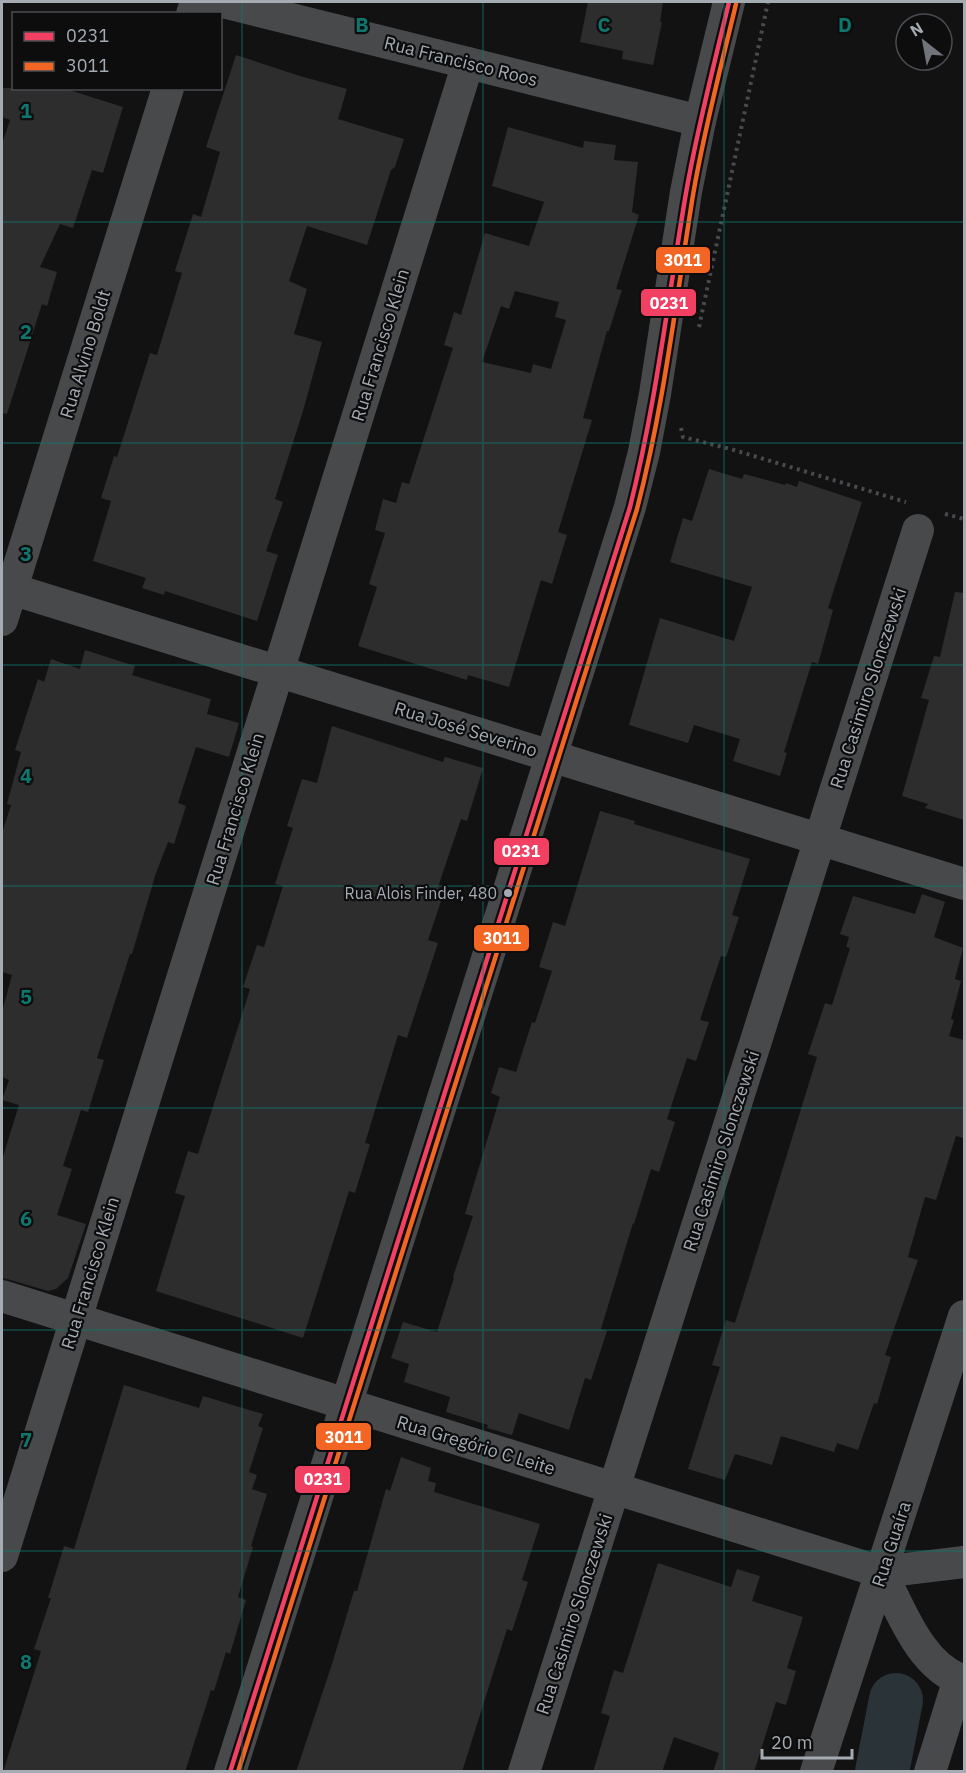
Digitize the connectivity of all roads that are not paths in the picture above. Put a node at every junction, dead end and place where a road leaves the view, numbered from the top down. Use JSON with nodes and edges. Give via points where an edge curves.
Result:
{"nodes":[{"id":1,"x":223,"y":2,"type":"edge"},
{"id":2,"x":729,"y":2,"type":"edge"},
{"id":3,"x":468,"y":63,"type":"junction"},
{"id":4,"x":167,"y":90,"type":"edge"},
{"id":5,"x":700,"y":121,"type":"junction"},
{"id":6,"x":923,"y":515,"type":"road end"},
{"id":7,"x":6,"y":588,"type":"edge"},
{"id":8,"x":2,"y":620,"type":"edge"},
{"id":9,"x":278,"y":671,"type":"junction"},
{"id":10,"x":552,"y":756,"type":"junction"},
{"id":11,"x":820,"y":839,"type":"junction"},
{"id":12,"x":964,"y":884,"type":"edge"},
{"id":13,"x":2,"y":1296,"type":"edge"},
{"id":14,"x":964,"y":1316,"type":"edge"},
{"id":15,"x":75,"y":1319,"type":"junction"},
{"id":16,"x":347,"y":1404,"type":"junction"},
{"id":17,"x":614,"y":1488,"type":"junction"},
{"id":18,"x":2,"y":1556,"type":"edge"},
{"id":19,"x":964,"y":1562,"type":"edge"},
{"id":20,"x":882,"y":1572,"type":"junction"},
{"id":21,"x":962,"y":1680,"type":"edge"},
{"id":22,"x":230,"y":1772,"type":"edge"},
{"id":23,"x":524,"y":1772,"type":"edge"},
{"id":24,"x":816,"y":1772,"type":"edge"},
{"id":25,"x":930,"y":1772,"type":"edge"}],
"edges":[{"from":1,"to":3,"type":"street","name":"Rua Francisco Roos"},
{"from":2,"to":5,"type":"street"},
{"from":3,"to":5,"type":"street","name":"Rua Francisco Roos"},
{"from":3,"to":9,"type":"street","name":"Rua Francisco Klein"},
{"from":4,"to":7,"type":"street","name":"Rua Alvino Boldt"},
{"from":5,"to":10,"type":"street","via":[[644,452]]},
{"from":6,"to":11,"type":"street","name":"Rua Casimiro Slonczewski"},
{"from":7,"to":8,"type":"street","name":"Rua Alvino Boldt"},
{"from":7,"to":9,"type":"street","name":"Rua José Severino"},
{"from":9,"to":10,"type":"street","name":"Rua José Severino"},
{"from":9,"to":15,"type":"street","name":"Rua Francisco Klein"},
{"from":10,"to":11,"type":"street","name":"Rua José Severino"},
{"from":10,"to":16,"type":"street"},
{"from":11,"to":12,"type":"street","name":"Rua José Severino"},
{"from":11,"to":17,"type":"street","name":"Rua Casimiro Slonczewski"},
{"from":13,"to":15,"type":"street","name":"Rua Gregório C Leite"},
{"from":14,"to":20,"type":"street","name":"Rua Guaíra"},
{"from":15,"to":16,"type":"street","name":"Rua Gregório C Leite"},
{"from":15,"to":18,"type":"street","name":"Rua Francisco Klein"},
{"from":16,"to":17,"type":"street","name":"Rua Gregório C Leite"},
{"from":16,"to":22,"type":"street"},
{"from":17,"to":20,"type":"street","name":"Rua Gregório C Leite"},
{"from":17,"to":23,"type":"street","name":"Rua Casimiro Slonczewski"},
{"from":19,"to":20,"type":"street","name":"Rua Gregório C Leite"},
{"from":20,"to":21,"type":"street","via":[[921,1649],[936,1665]]},
{"from":20,"to":24,"type":"street","name":"Rua Guaíra"},
{"from":21,"to":25,"type":"street"}]}
